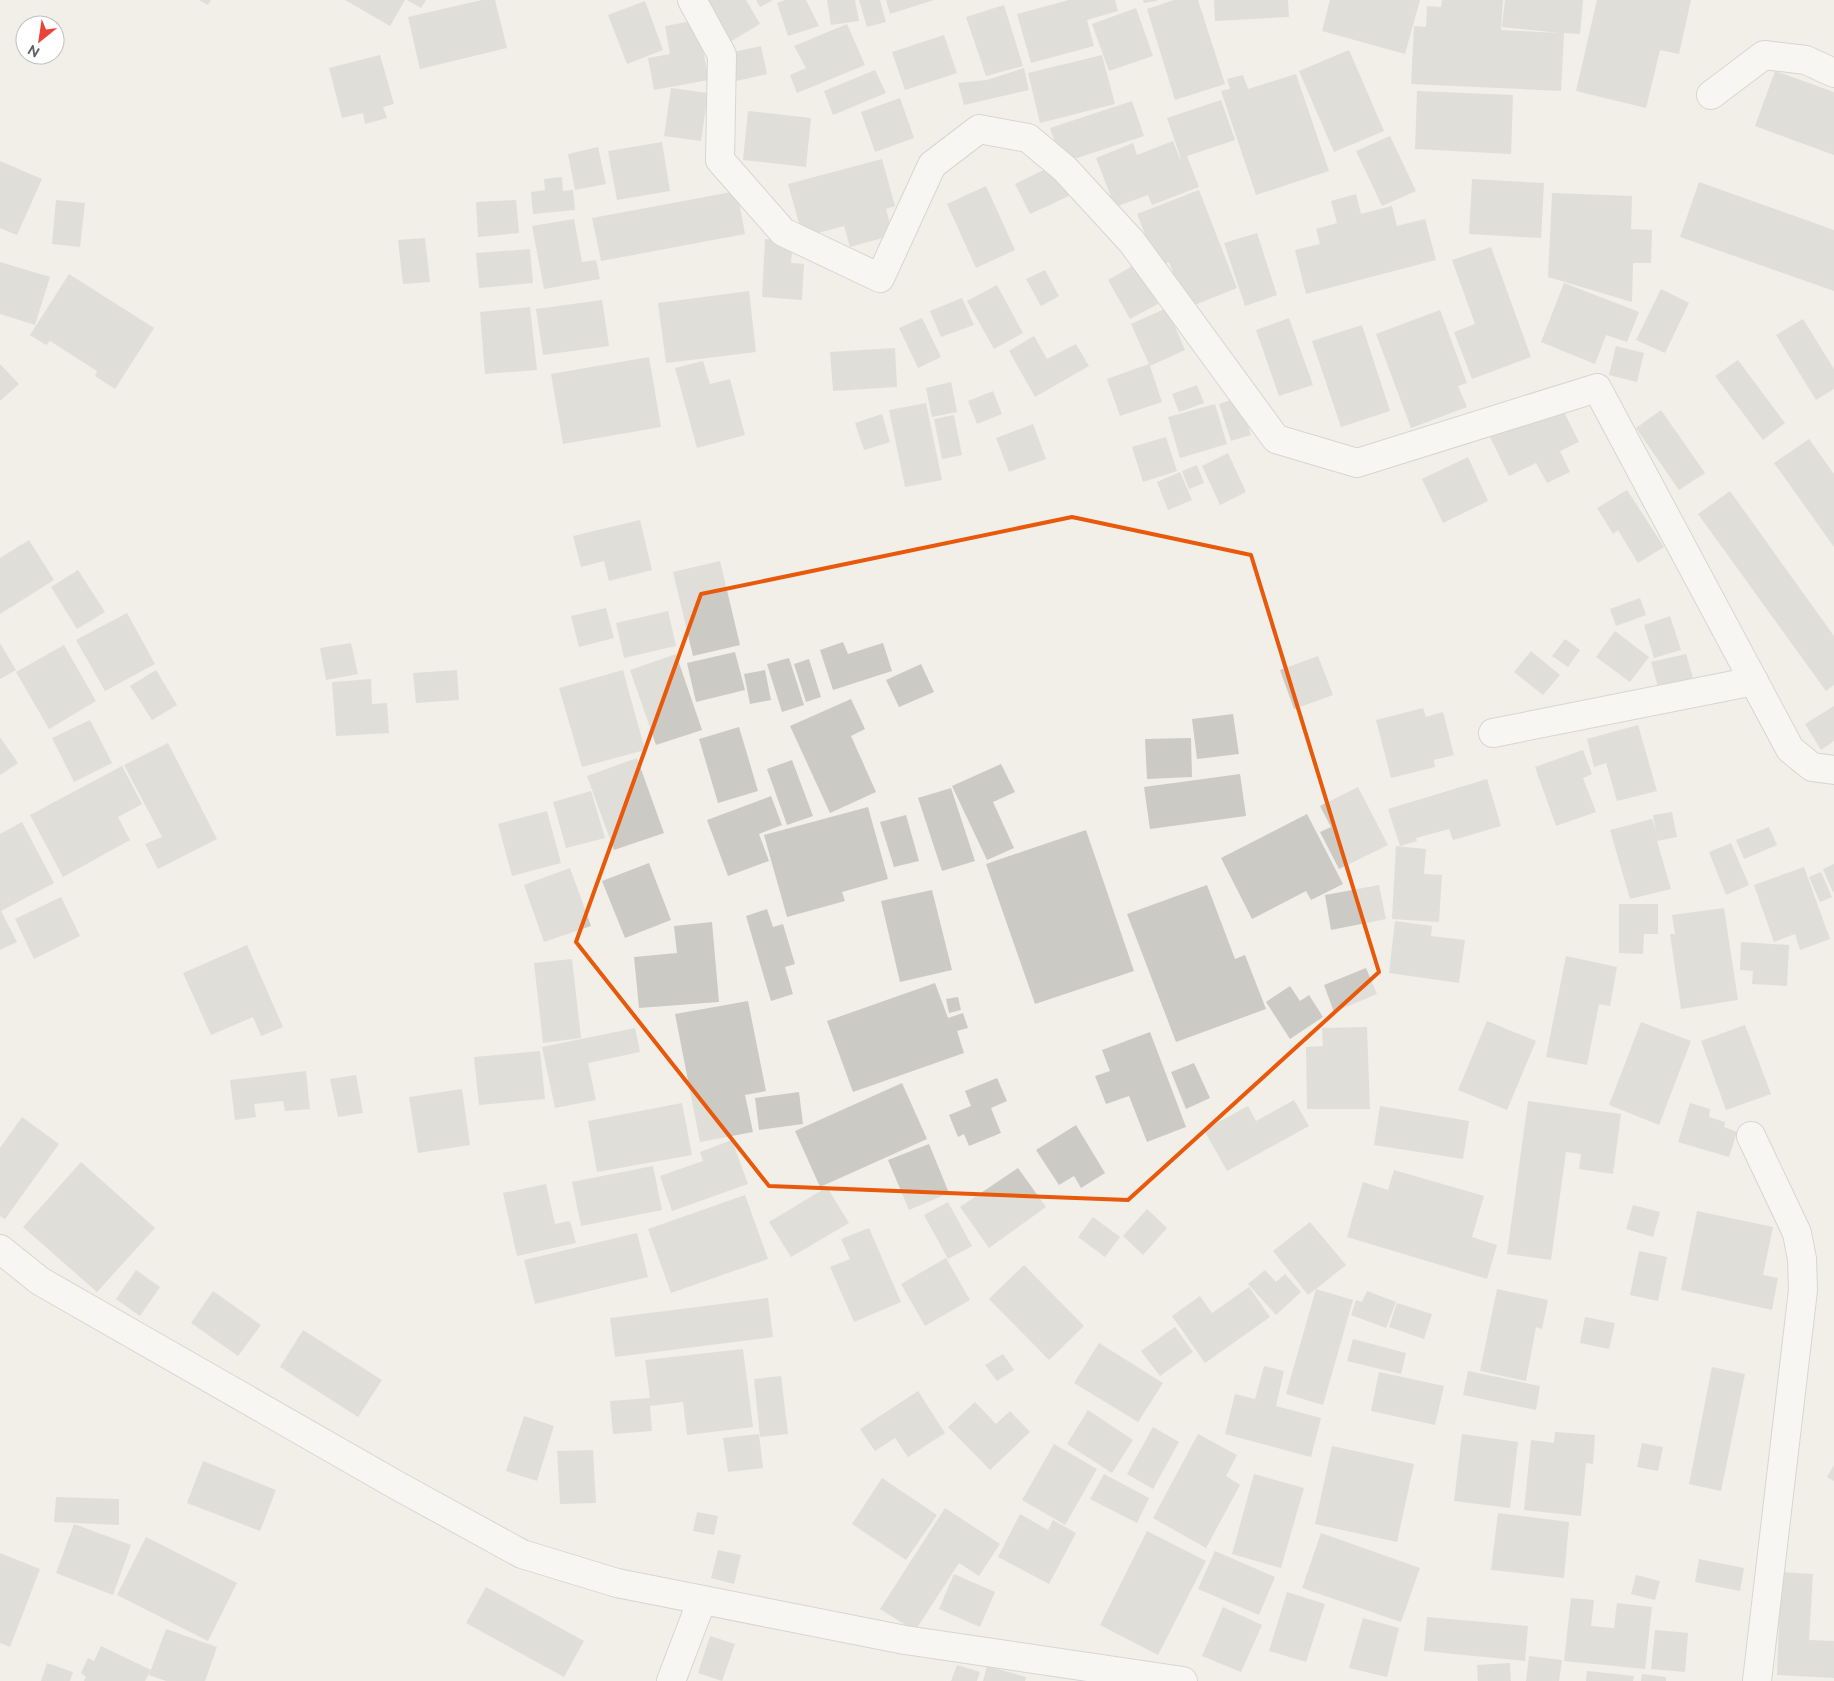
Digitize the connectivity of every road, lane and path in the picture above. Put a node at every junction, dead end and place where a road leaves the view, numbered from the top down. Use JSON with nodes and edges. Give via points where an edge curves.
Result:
{"nodes":[{"id":1,"x":692,"y":0,"type":"edge"},
{"id":2,"x":1834,"y":73,"type":"edge"},
{"id":3,"x":1711,"y":95,"type":"dead end"},
{"id":4,"x":1754,"y":681,"type":"junction"},
{"id":5,"x":1493,"y":733,"type":"dead end"},
{"id":6,"x":1834,"y":770,"type":"edge"},
{"id":7,"x":1751,"y":1136,"type":"dead end"},
{"id":8,"x":0,"y":1249,"type":"edge"},
{"id":9,"x":702,"y":1600,"type":"junction"},
{"id":10,"x":671,"y":1681,"type":"edge"},
{"id":11,"x":1183,"y":1681,"type":"edge"},
{"id":12,"x":1757,"y":1681,"type":"edge"}],
"edges":[{"from":1,"to":4,"type":"street","via":[[722,55],[720,160],[783,232],[880,278],[932,165],[979,129],[1028,138],[1065,169],[1132,242],[1276,439],[1356,463],[1597,388]]},
{"from":2,"to":3,"type":"street","via":[[1806,60],[1764,55]]},
{"from":4,"to":5,"type":"street"},
{"from":4,"to":6,"type":"street","via":[[1790,749],[1812,767]]},
{"from":7,"to":12,"type":"street","via":[[1797,1233],[1803,1290]]},
{"from":8,"to":9,"type":"street","via":[[48,1286],[522,1554],[617,1583]]},
{"from":9,"to":10,"type":"street"},
{"from":9,"to":11,"type":"street","via":[[905,1640]]}]}
